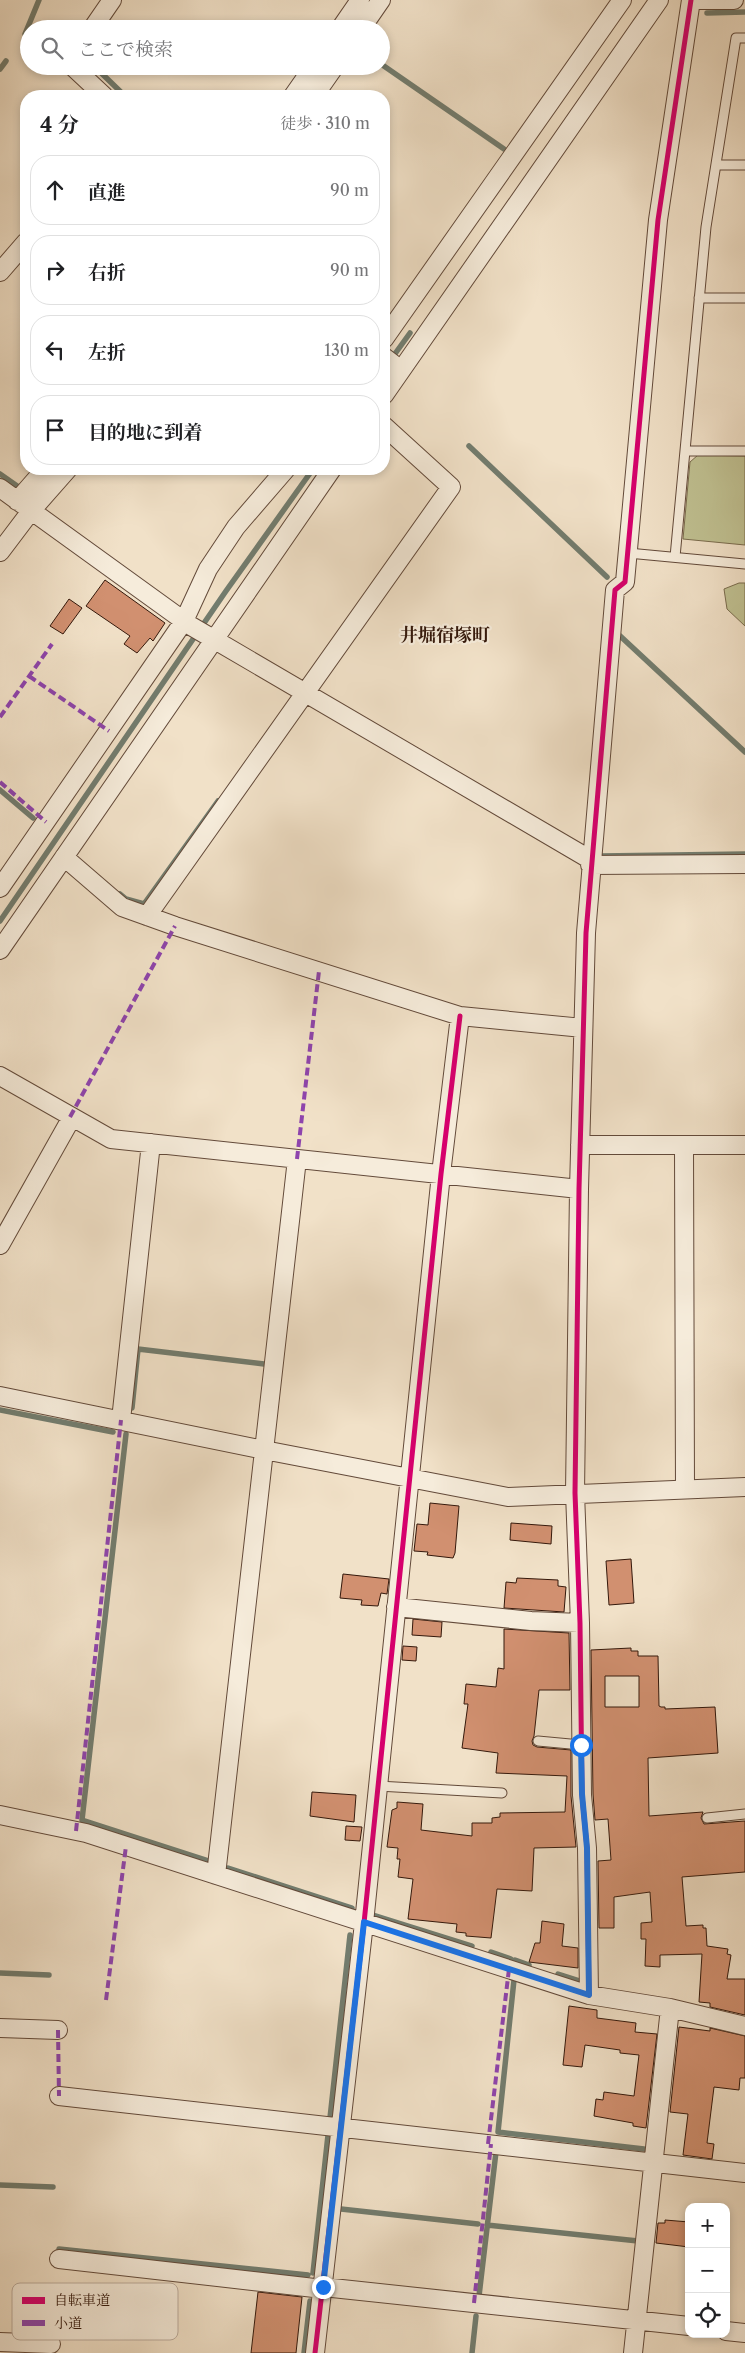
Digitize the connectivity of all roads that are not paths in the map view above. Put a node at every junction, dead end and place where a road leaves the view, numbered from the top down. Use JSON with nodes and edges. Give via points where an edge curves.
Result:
{"nodes":[{"id":1,"x":112,"y":0,"type":"edge"},
{"id":2,"x":360,"y":0,"type":"edge"},
{"id":3,"x":381,"y":0,"type":"edge"},
{"id":4,"x":622,"y":0,"type":"edge"},
{"id":5,"x":659,"y":0,"type":"edge"},
{"id":6,"x":691,"y":0,"type":"edge"},
{"id":7,"x":734,"y":0,"type":"edge"},
{"id":8,"x":98,"y":20,"type":"edge"},
{"id":9,"x":346,"y":20,"type":"edge"},
{"id":10,"x":367,"y":20,"type":"edge"},
{"id":11,"x":745,"y":38,"type":"edge"},
{"id":12,"x":82,"y":75,"type":"edge"},
{"id":13,"x":308,"y":75,"type":"edge"},
{"id":14,"x":329,"y":75,"type":"edge"},
{"id":15,"x":98,"y":90,"type":"edge"},
{"id":16,"x":298,"y":90,"type":"edge"},
{"id":17,"x":318,"y":90,"type":"edge"},
{"id":18,"x":745,"y":165,"type":"edge"},
{"id":19,"x":716,"y":166,"type":"junction"},
{"id":20,"x":20,"y":249,"type":"edge"},
{"id":21,"x":0,"y":272,"type":"edge"},
{"id":22,"x":699,"y":298,"type":"junction"},
{"id":23,"x":745,"y":298,"type":"edge"},
{"id":24,"x":390,"y":330,"type":"edge"},
{"id":25,"x":393,"y":364,"type":"edge"},
{"id":26,"x":390,"y":431,"type":"edge"},
{"id":27,"x":685,"y":451,"type":"junction"},
{"id":28,"x":745,"y":451,"type":"edge"},
{"id":29,"x":42,"y":475,"type":"edge"},
{"id":30,"x":61,"y":475,"type":"edge"},
{"id":31,"x":281,"y":475,"type":"edge"},
{"id":32,"x":328,"y":475,"type":"edge"},
{"id":33,"x":0,"y":488,"type":"edge"},
{"id":34,"x":24,"y":506,"type":"junction"},
{"id":35,"x":0,"y":552,"type":"edge"},
{"id":36,"x":628,"y":553,"type":"junction"},
{"id":37,"x":675,"y":557,"type":"junction"},
{"id":38,"x":745,"y":564,"type":"edge"},
{"id":39,"x":188,"y":624,"type":"junction"},
{"id":40,"x":210,"y":637,"type":"junction"},
{"id":41,"x":305,"y":693,"type":"junction"},
{"id":42,"x":64,"y":857,"type":"junction"},
{"id":43,"x":591,"y":862,"type":"junction"},
{"id":44,"x":745,"y":864,"type":"edge"},
{"id":45,"x":0,"y":888,"type":"edge"},
{"id":46,"x":147,"y":916,"type":"junction"},
{"id":47,"x":0,"y":950,"type":"edge"},
{"id":48,"x":460,"y":1016,"type":"junction"},
{"id":49,"x":583,"y":1028,"type":"junction"},
{"id":50,"x":0,"y":1076,"type":"edge"},
{"id":51,"x":72,"y":1117,"type":"junction"},
{"id":52,"x":150,"y":1143,"type":"junction"},
{"id":53,"x":580,"y":1145,"type":"junction"},
{"id":54,"x":684,"y":1146,"type":"junction"},
{"id":55,"x":745,"y":1146,"type":"edge"},
{"id":56,"x":297,"y":1159,"type":"junction"},
{"id":57,"x":441,"y":1174,"type":"junction"},
{"id":58,"x":579,"y":1189,"type":"junction"},
{"id":59,"x":0,"y":1245,"type":"edge"},
{"id":60,"x":0,"y":1396,"type":"edge"},
{"id":61,"x":120,"y":1420,"type":"junction"},
{"id":62,"x":264,"y":1450,"type":"junction"},
{"id":63,"x":409,"y":1478,"type":"junction"},
{"id":64,"x":745,"y":1487,"type":"edge"},
{"id":65,"x":685,"y":1489,"type":"junction"},
{"id":66,"x":575,"y":1493,"type":"junction"},
{"id":67,"x":396,"y":1607,"type":"junction"},
{"id":68,"x":580,"y":1623,"type":"junction"},
{"id":69,"x":538,"y":1741,"type":"dead end"},
{"id":70,"x":581,"y":1745,"type":"junction"},
{"id":71,"x":378,"y":1786,"type":"junction"},
{"id":72,"x":502,"y":1793,"type":"dead end"},
{"id":73,"x":745,"y":1814,"type":"edge"},
{"id":74,"x":0,"y":1816,"type":"edge"},
{"id":75,"x":707,"y":1818,"type":"dead end"},
{"id":76,"x":216,"y":1875,"type":"junction"},
{"id":77,"x":364,"y":1922,"type":"junction"},
{"id":78,"x":589,"y":1995,"type":"junction"},
{"id":79,"x":670,"y":2008,"type":"junction"},
{"id":80,"x":745,"y":2026,"type":"edge"},
{"id":81,"x":0,"y":2028,"type":"edge"},
{"id":82,"x":58,"y":2030,"type":"dead end"},
{"id":83,"x":58,"y":2096,"type":"dead end"},
{"id":84,"x":341,"y":2128,"type":"junction"},
{"id":85,"x":653,"y":2162,"type":"junction"},
{"id":86,"x":745,"y":2172,"type":"edge"},
{"id":87,"x":59,"y":2259,"type":"dead end"},
{"id":88,"x":323,"y":2288,"type":"junction"},
{"id":89,"x":637,"y":2320,"type":"junction"},
{"id":90,"x":685,"y":2326,"type":"edge"},
{"id":91,"x":730,"y":2331,"type":"edge"},
{"id":92,"x":745,"y":2333,"type":"edge"},
{"id":93,"x":0,"y":2342,"type":"edge"},
{"id":94,"x":51,"y":2344,"type":"dead end"},
{"id":95,"x":315,"y":2353,"type":"edge"},
{"id":96,"x":633,"y":2353,"type":"edge"}],
"edges":[{"from":1,"to":8,"type":"street"},
{"from":2,"to":9,"type":"street"},
{"from":3,"to":10,"type":"street"},
{"from":4,"to":24,"type":"street"},
{"from":5,"to":25,"type":"street"},
{"from":6,"to":7,"type":"street"},
{"from":6,"to":36,"type":"street","via":[[658,220]]},
{"from":11,"to":19,"type":"lane","via":[[736,38]]},
{"from":12,"to":15,"type":"street"},
{"from":13,"to":16,"type":"street"},
{"from":14,"to":17,"type":"street"},
{"from":18,"to":19,"type":"lane"},
{"from":19,"to":22,"type":"lane"},
{"from":20,"to":21,"type":"street"},
{"from":22,"to":23,"type":"lane"},
{"from":22,"to":27,"type":"lane"},
{"from":26,"to":41,"type":"street","via":[[451,487]]},
{"from":27,"to":28,"type":"lane"},
{"from":27,"to":37,"type":"lane"},
{"from":29,"to":34,"type":"street"},
{"from":30,"to":34,"type":"street"},
{"from":31,"to":39,"type":"street","via":[[236,527],[208,569]]},
{"from":32,"to":40,"type":"street"},
{"from":33,"to":34,"type":"street"},
{"from":34,"to":35,"type":"street"},
{"from":34,"to":39,"type":"street"},
{"from":36,"to":37,"type":"lane"},
{"from":36,"to":43,"type":"street","via":[[625,582],[615,590]]},
{"from":37,"to":38,"type":"lane"},
{"from":39,"to":40,"type":"street"},
{"from":39,"to":45,"type":"street"},
{"from":40,"to":41,"type":"street"},
{"from":40,"to":42,"type":"street"},
{"from":41,"to":43,"type":"street"},
{"from":41,"to":46,"type":"street"},
{"from":42,"to":46,"type":"street","via":[[122,907]]},
{"from":42,"to":47,"type":"street"},
{"from":43,"to":44,"type":"street"},
{"from":43,"to":49,"type":"street"},
{"from":46,"to":48,"type":"street"},
{"from":48,"to":49,"type":"street"},
{"from":48,"to":57,"type":"street"},
{"from":49,"to":53,"type":"street"},
{"from":50,"to":51,"type":"street"},
{"from":51,"to":52,"type":"street","via":[[111,1139]]},
{"from":51,"to":59,"type":"street"},
{"from":52,"to":56,"type":"street"},
{"from":52,"to":61,"type":"street"},
{"from":53,"to":54,"type":"street"},
{"from":53,"to":58,"type":"street"},
{"from":54,"to":55,"type":"street"},
{"from":54,"to":65,"type":"street"},
{"from":56,"to":57,"type":"street"},
{"from":56,"to":62,"type":"street"},
{"from":57,"to":58,"type":"street"},
{"from":57,"to":63,"type":"street"},
{"from":58,"to":66,"type":"street"},
{"from":60,"to":61,"type":"street"},
{"from":61,"to":62,"type":"street"},
{"from":62,"to":63,"type":"street"},
{"from":62,"to":76,"type":"street"},
{"from":63,"to":66,"type":"street","via":[[508,1496]]},
{"from":63,"to":67,"type":"street"},
{"from":64,"to":65,"type":"street"},
{"from":65,"to":66,"type":"street"},
{"from":66,"to":68,"type":"street"},
{"from":67,"to":68,"type":"street","via":[[531,1622]]},
{"from":67,"to":71,"type":"street"},
{"from":68,"to":70,"type":"street"},
{"from":69,"to":70,"type":"lane"},
{"from":70,"to":78,"type":"street","via":[[587,1848]]},
{"from":71,"to":72,"type":"lane"},
{"from":71,"to":77,"type":"street"},
{"from":73,"to":75,"type":"lane"},
{"from":74,"to":76,"type":"street","via":[[86,1833]]},
{"from":76,"to":77,"type":"street"},
{"from":77,"to":78,"type":"street"},
{"from":77,"to":84,"type":"street"},
{"from":78,"to":79,"type":"street"},
{"from":79,"to":80,"type":"street"},
{"from":79,"to":85,"type":"street"},
{"from":81,"to":82,"type":"street"},
{"from":83,"to":84,"type":"street"},
{"from":84,"to":85,"type":"street"},
{"from":84,"to":88,"type":"street"},
{"from":85,"to":86,"type":"street"},
{"from":85,"to":89,"type":"street"},
{"from":87,"to":88,"type":"street"},
{"from":88,"to":89,"type":"street"},
{"from":88,"to":95,"type":"street"},
{"from":89,"to":90,"type":"street"},
{"from":89,"to":96,"type":"street"},
{"from":91,"to":92,"type":"street"},
{"from":93,"to":94,"type":"street"}]}
